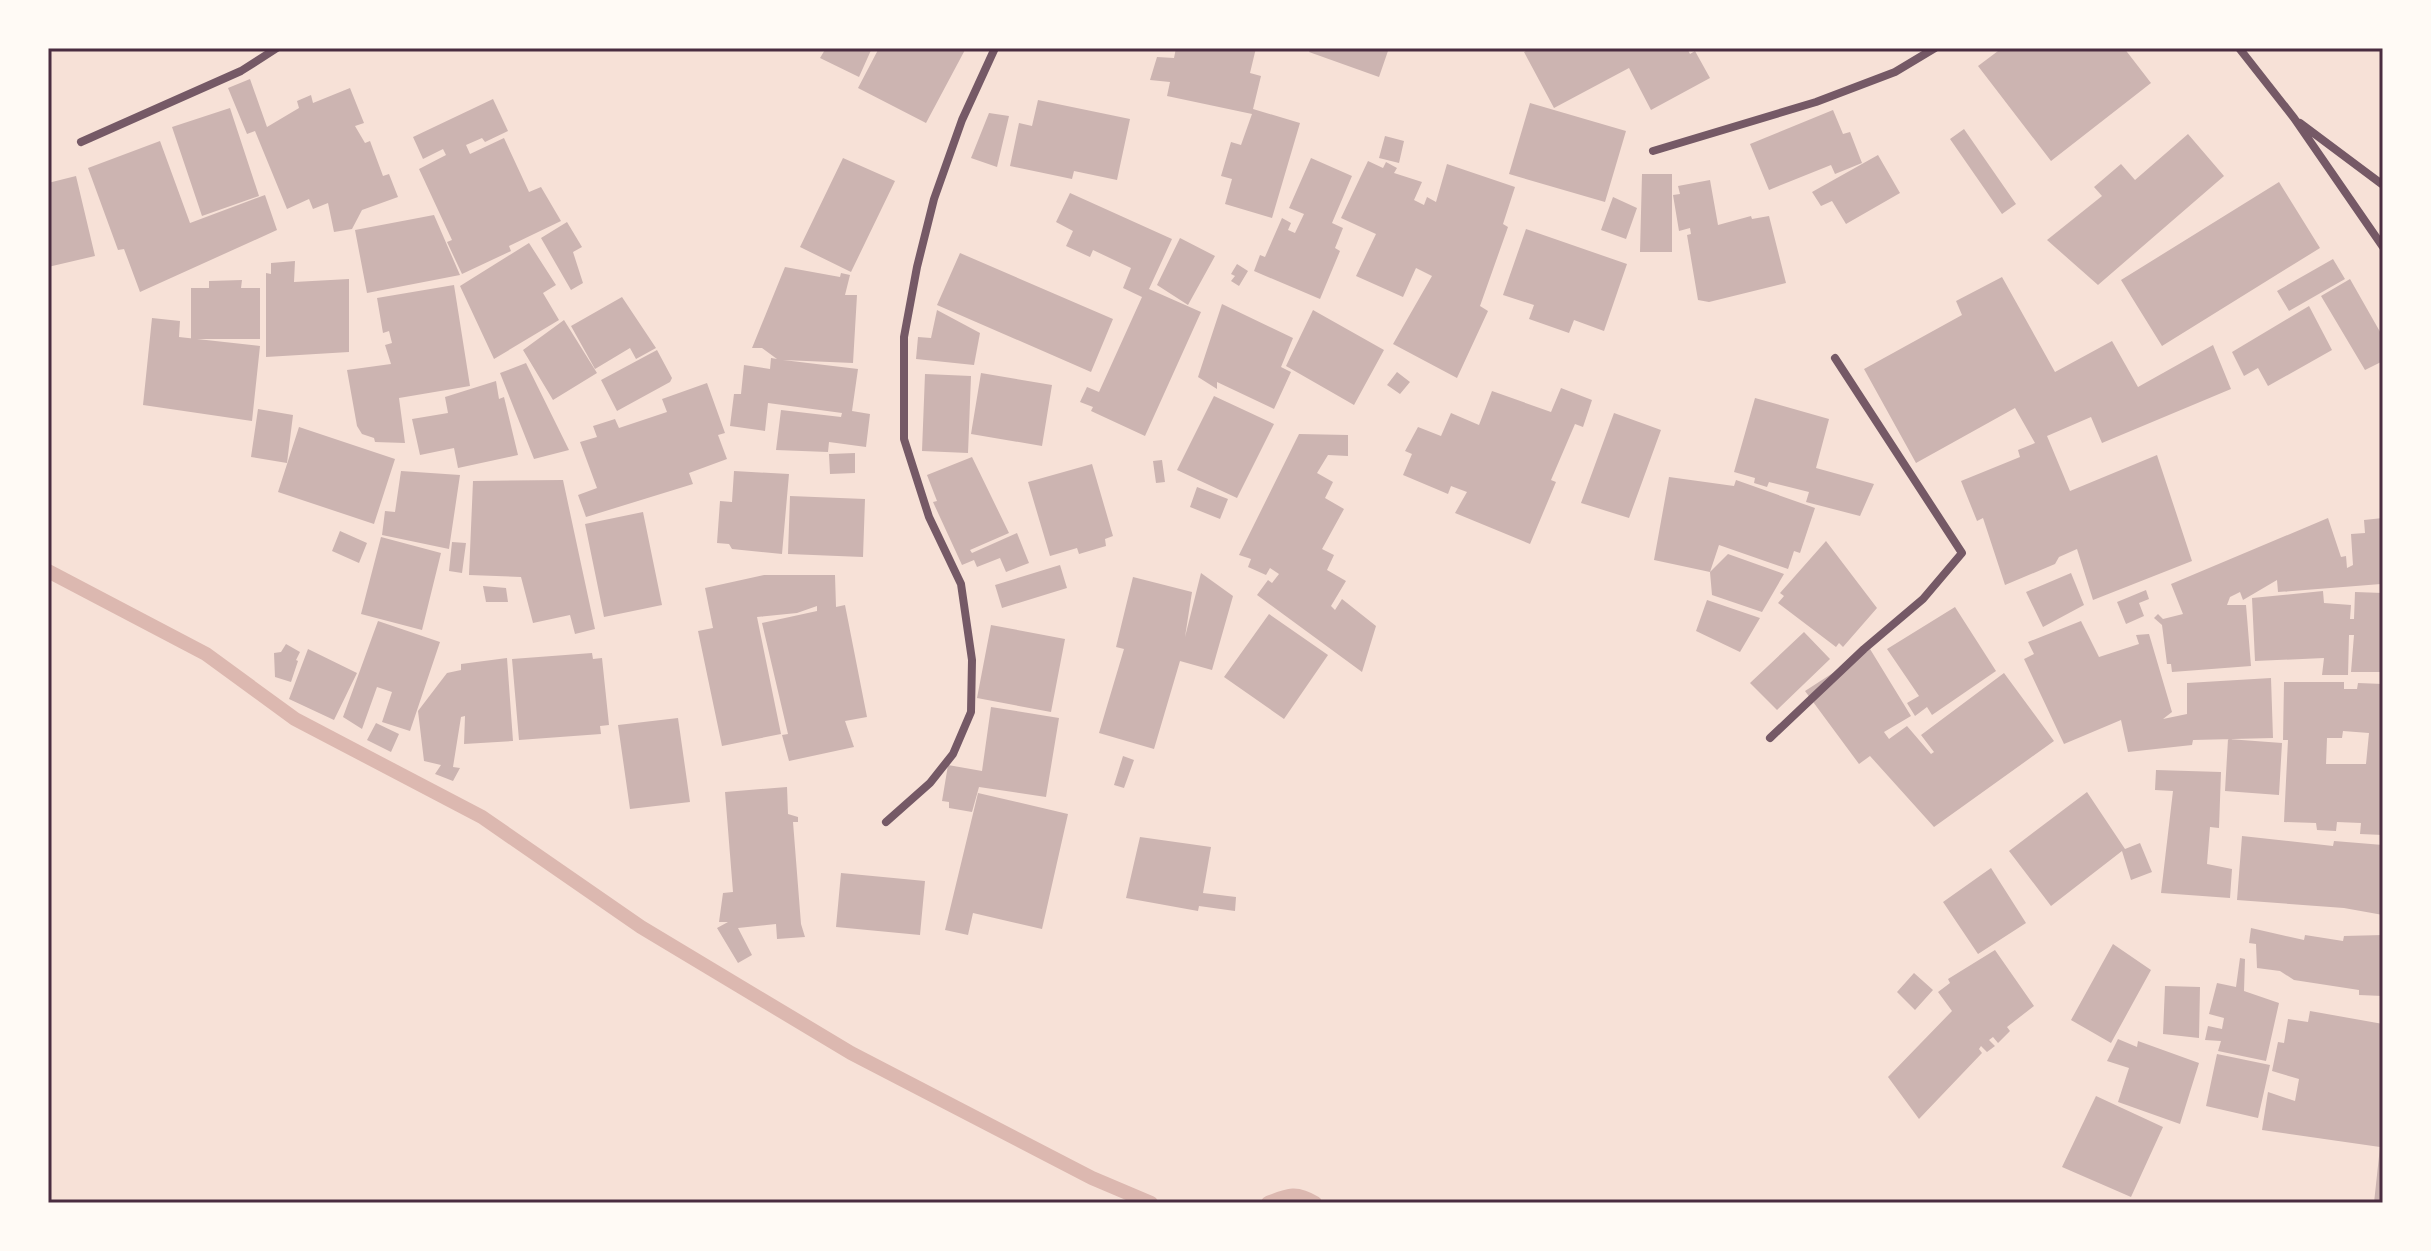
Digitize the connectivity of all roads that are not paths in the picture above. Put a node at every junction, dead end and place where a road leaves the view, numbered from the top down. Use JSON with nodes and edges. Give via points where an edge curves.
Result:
{"nodes":[{"id":1,"x":277,"y":48,"type":"edge"},
{"id":2,"x":995,"y":48,"type":"edge"},
{"id":3,"x":1935,"y":48,"type":"edge"},
{"id":4,"x":2239,"y":48,"type":"edge"},
{"id":5,"x":2294,"y":118,"type":"junction"},
{"id":6,"x":81,"y":142,"type":"dead end"},
{"id":7,"x":1653,"y":151,"type":"dead end"},
{"id":8,"x":2383,"y":185,"type":"edge"},
{"id":9,"x":2383,"y":247,"type":"edge"},
{"id":10,"x":1835,"y":358,"type":"dead end"},
{"id":11,"x":1770,"y":738,"type":"dead end"},
{"id":12,"x":886,"y":822,"type":"dead end"}],
"edges":[{"from":1,"to":6,"type":"street","via":[[241,71]]},
{"from":2,"to":12,"type":"street","via":[[934,199],[904,337],[904,439],[929,517],[961,584],[972,660],[971,712],[953,754]]},
{"from":3,"to":7,"type":"street","via":[[1895,72],[1816,102]]},
{"from":4,"to":5,"type":"street"},
{"from":5,"to":8,"type":"street"},
{"from":5,"to":9,"type":"street"},
{"from":10,"to":11,"type":"street","via":[[1962,553],[1923,599]]}]}
